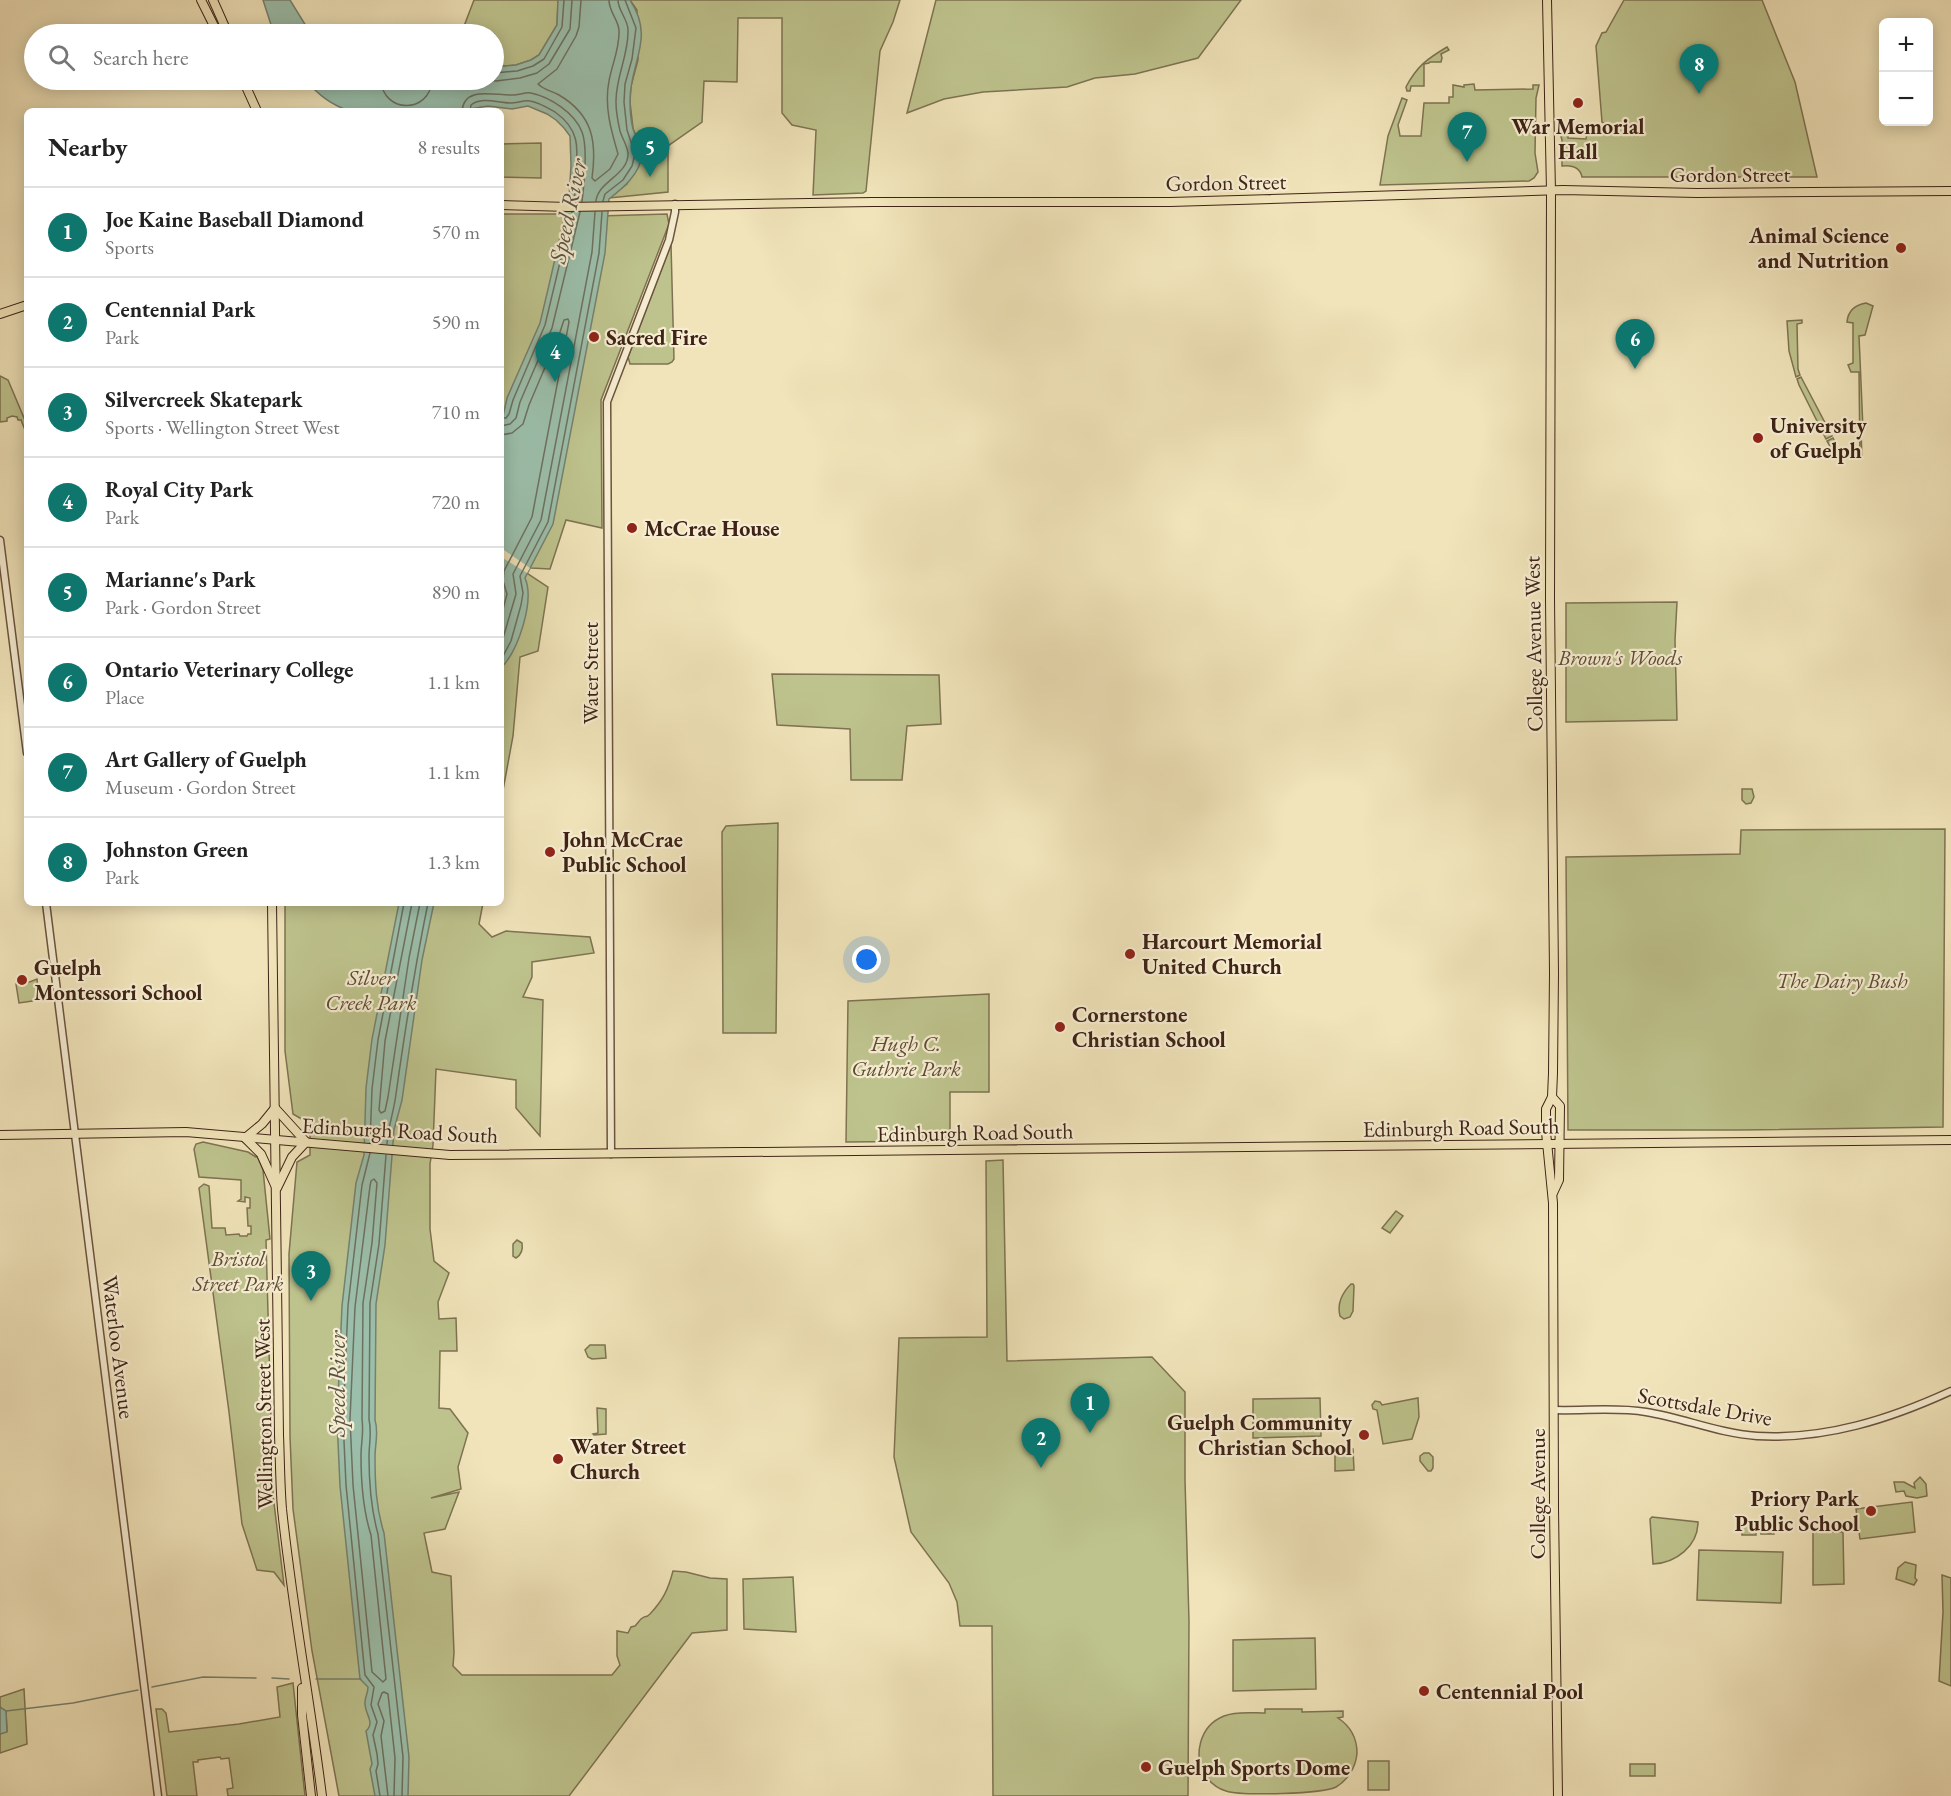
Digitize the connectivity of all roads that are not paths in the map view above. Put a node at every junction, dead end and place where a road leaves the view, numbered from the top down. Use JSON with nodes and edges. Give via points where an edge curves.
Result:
{"nodes":[{"id":1,"x":1547,"y":0,"type":"edge"},
{"id":2,"x":216,"y":1,"type":"edge"},
{"id":3,"x":203,"y":4,"type":"edge"},
{"id":4,"x":213,"y":24,"type":"edge"},
{"id":5,"x":224,"y":24,"type":"edge"},
{"id":6,"x":248,"y":90,"type":"edge"},
{"id":7,"x":256,"y":108,"type":"edge"},
{"id":8,"x":1551,"y":190,"type":"junction"},
{"id":9,"x":1951,"y":191,"type":"edge"},
{"id":10,"x":675,"y":204,"type":"junction"},
{"id":11,"x":504,"y":205,"type":"edge"},
{"id":12,"x":24,"y":306,"type":"edge"},
{"id":13,"x":0,"y":314,"type":"edge"},
{"id":14,"x":0,"y":540,"type":"edge"},
{"id":15,"x":24,"y":729,"type":"edge"},
{"id":16,"x":46,"y":906,"type":"edge"},
{"id":17,"x":272,"y":906,"type":"edge"},
{"id":18,"x":1552,"y":1097,"type":"junction"},
{"id":19,"x":275,"y":1108,"type":"junction"},
{"id":20,"x":75,"y":1133,"type":"junction"},
{"id":21,"x":0,"y":1135,"type":"edge"},
{"id":22,"x":245,"y":1138,"type":"junction"},
{"id":23,"x":1951,"y":1140,"type":"edge"},
{"id":24,"x":276,"y":1141,"type":"junction"},
{"id":25,"x":306,"y":1142,"type":"junction"},
{"id":26,"x":1547,"y":1144,"type":"junction"},
{"id":27,"x":1560,"y":1144,"type":"junction"},
{"id":28,"x":611,"y":1154,"type":"junction"},
{"id":29,"x":276,"y":1190,"type":"junction"},
{"id":30,"x":1553,"y":1193,"type":"junction"},
{"id":31,"x":1951,"y":1391,"type":"edge"},
{"id":32,"x":1554,"y":1410,"type":"junction"},
{"id":33,"x":303,"y":1672,"type":"junction"},
{"id":34,"x":158,"y":1796,"type":"edge"},
{"id":35,"x":311,"y":1796,"type":"edge"},
{"id":36,"x":322,"y":1796,"type":"edge"},
{"id":37,"x":1558,"y":1796,"type":"edge"}],
"edges":[{"from":1,"to":8,"type":"main road","name":"College Avenue West"},
{"from":2,"to":3,"type":"main road"},
{"from":2,"to":5,"type":"main road"},
{"from":3,"to":4,"type":"main road"},
{"from":6,"to":7,"type":"main road"},
{"from":8,"to":9,"type":"main road","name":"Gordon Street"},
{"from":8,"to":10,"type":"main road","name":"Gordon Street","via":[[1170,202]]},
{"from":8,"to":18,"type":"main road","name":"College Avenue West"},
{"from":10,"to":11,"type":"main road","name":"Gordon Street"},
{"from":10,"to":28,"type":"street","name":"Water Street","via":[[669,240],[607,402]]},
{"from":12,"to":13,"type":"main road"},
{"from":14,"to":15,"type":"street"},
{"from":16,"to":20,"type":"street","name":"Waterloo Avenue"},
{"from":17,"to":19,"type":"main road","name":"Wellington Street West"},
{"from":18,"to":26,"type":"main road","name":"College Avenue West","via":[[1546,1109]]},
{"from":18,"to":27,"type":"main road","name":"College Avenue West","via":[[1560,1106]]},
{"from":19,"to":22,"type":"main road"},
{"from":19,"to":24,"type":"main road","name":"Wellington Street West"},
{"from":19,"to":25,"type":"main road"},
{"from":20,"to":21,"type":"main road","name":"Edinburgh Road South"},
{"from":20,"to":22,"type":"main road","name":"Edinburgh Road South","via":[[186,1132]]},
{"from":20,"to":34,"type":"street","name":"Waterloo Avenue"},
{"from":22,"to":24,"type":"main road","name":"Edinburgh Road South"},
{"from":22,"to":29,"type":"main road","via":[[261,1154]]},
{"from":23,"to":27,"type":"main road","name":"Edinburgh Road South"},
{"from":24,"to":25,"type":"main road","name":"Edinburgh Road South"},
{"from":24,"to":29,"type":"main road","name":"Wellington Street West"},
{"from":25,"to":28,"type":"main road","name":"Edinburgh Road South","via":[[450,1155]]},
{"from":25,"to":29,"type":"main road","via":[[292,1157]]},
{"from":26,"to":27,"type":"main road","name":"Edinburgh Road South"},
{"from":26,"to":28,"type":"main road","name":"Edinburgh Road South"},
{"from":26,"to":30,"type":"main road","name":"College Avenue West"},
{"from":27,"to":30,"type":"main road","name":"College Avenue West","via":[[1559,1180]]},
{"from":29,"to":33,"type":"main road","name":"Wellington Street West","via":[[282,1507]]},
{"from":30,"to":32,"type":"main road","name":"College Avenue"},
{"from":31,"to":32,"type":"street","name":"Scottsdale Drive","via":[[1845,1429],[1791,1436],[1728,1432],[1644,1411]]},
{"from":32,"to":37,"type":"main road","name":"College Avenue"},
{"from":33,"to":35,"type":"main road","name":"Wellington Street West","via":[[302,1715]]},
{"from":33,"to":36,"type":"main road","name":"Wellington Street West"}]}
